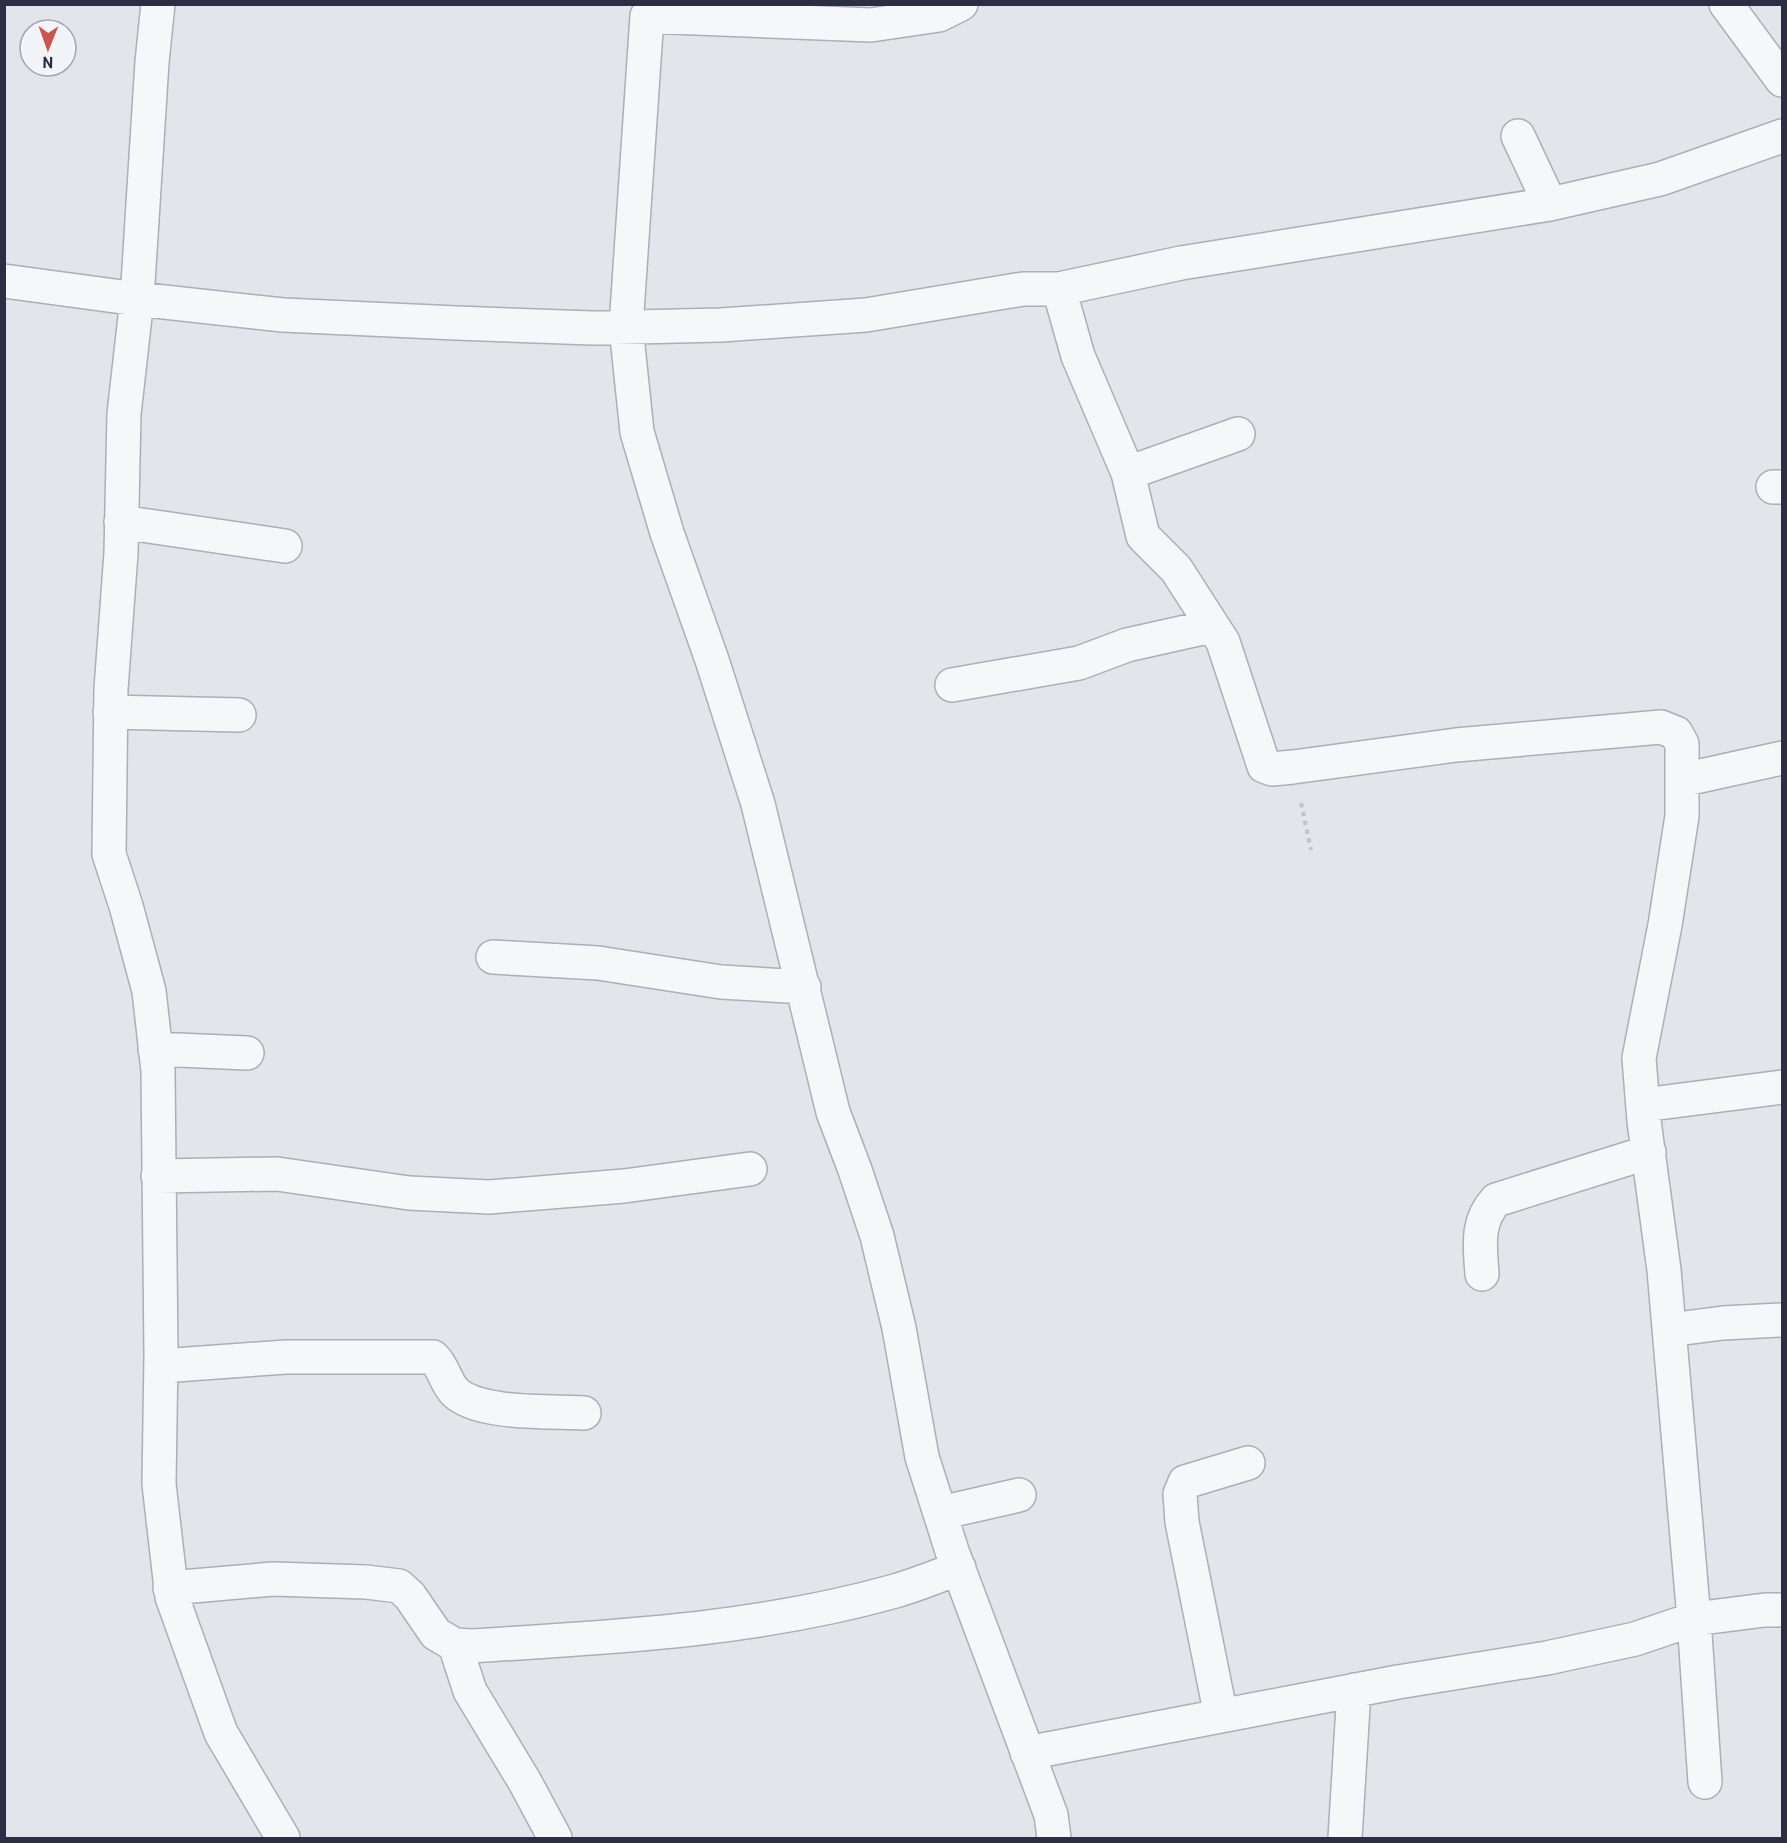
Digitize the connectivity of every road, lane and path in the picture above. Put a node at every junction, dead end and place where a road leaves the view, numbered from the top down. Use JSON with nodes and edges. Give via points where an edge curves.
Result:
{"nodes":[{"id":1,"x":158,"y":4,"type":"edge"},
{"id":2,"x":961,"y":4,"type":"edge"},
{"id":3,"x":1726,"y":4,"type":"edge"},
{"id":4,"x":647,"y":10,"type":"edge"},
{"id":5,"x":1782,"y":80,"type":"edge"},
{"id":6,"x":1518,"y":136,"type":"dead end"},
{"id":7,"x":1782,"y":136,"type":"edge"},
{"id":8,"x":1550,"y":204,"type":"junction"},
{"id":9,"x":4,"y":281,"type":"edge"},
{"id":10,"x":1059,"y":289,"type":"junction"},
{"id":11,"x":138,"y":299,"type":"junction"},
{"id":12,"x":626,"y":327,"type":"junction"},
{"id":13,"x":1238,"y":434,"type":"dead end"},
{"id":14,"x":1128,"y":473,"type":"junction"},
{"id":15,"x":121,"y":522,"type":"junction"},
{"id":16,"x":285,"y":546,"type":"dead end"},
{"id":17,"x":1212,"y":626,"type":"junction"},
{"id":18,"x":952,"y":685,"type":"dead end"},
{"id":19,"x":110,"y":712,"type":"junction"},
{"id":20,"x":239,"y":715,"type":"dead end"},
{"id":21,"x":1782,"y":758,"type":"edge"},
{"id":22,"x":1293,"y":767,"type":"junction"},
{"id":23,"x":1682,"y":780,"type":"junction"},
{"id":24,"x":1311,"y":850,"type":"dead end"},
{"id":25,"x":493,"y":957,"type":"dead end"},
{"id":26,"x":804,"y":987,"type":"junction"},
{"id":27,"x":155,"y":1048,"type":"junction"},
{"id":28,"x":246,"y":1053,"type":"dead end"},
{"id":29,"x":1782,"y":1087,"type":"edge"},
{"id":30,"x":1643,"y":1105,"type":"junction"},
{"id":31,"x":1649,"y":1152,"type":"junction"},
{"id":32,"x":750,"y":1169,"type":"dead end"},
{"id":33,"x":158,"y":1176,"type":"junction"},
{"id":34,"x":1482,"y":1274,"type":"dead end"},
{"id":35,"x":1782,"y":1320,"type":"edge"},
{"id":36,"x":1669,"y":1330,"type":"junction"},
{"id":37,"x":161,"y":1366,"type":"junction"},
{"id":38,"x":584,"y":1413,"type":"dead end"},
{"id":39,"x":1248,"y":1463,"type":"dead end"},
{"id":40,"x":1019,"y":1495,"type":"dead end"},
{"id":41,"x":940,"y":1513,"type":"junction"},
{"id":42,"x":959,"y":1568,"type":"junction"},
{"id":43,"x":170,"y":1588,"type":"junction"},
{"id":44,"x":1782,"y":1610,"type":"edge"},
{"id":45,"x":1694,"y":1619,"type":"junction"},
{"id":46,"x":455,"y":1645,"type":"junction"},
{"id":47,"x":1354,"y":1690,"type":"junction"},
{"id":48,"x":1221,"y":1716,"type":"junction"},
{"id":49,"x":1027,"y":1753,"type":"junction"},
{"id":50,"x":1705,"y":1782,"type":"dead end"},
{"id":51,"x":283,"y":1839,"type":"edge"},
{"id":52,"x":555,"y":1839,"type":"edge"},
{"id":53,"x":1054,"y":1839,"type":"edge"},
{"id":54,"x":1345,"y":1839,"type":"edge"}],
"edges":[{"from":1,"to":11,"type":"street"},
{"from":2,"to":4,"type":"street","via":[[939,15],[871,25]]},
{"from":3,"to":5,"type":"street"},
{"from":4,"to":12,"type":"street"},
{"from":6,"to":8,"type":"street"},
{"from":7,"to":8,"type":"street","via":[[1660,178]]},
{"from":8,"to":10,"type":"street","via":[[1181,263]]},
{"from":9,"to":11,"type":"street"},
{"from":10,"to":12,"type":"street","via":[[1023,289],[866,315]]},
{"from":10,"to":14,"type":"street","via":[[1078,356]]},
{"from":11,"to":12,"type":"street","via":[[283,315]]},
{"from":11,"to":15,"type":"street","via":[[124,414]]},
{"from":12,"to":26,"type":"street","via":[[637,432],[758,804]]},
{"from":13,"to":14,"type":"street"},
{"from":14,"to":17,"type":"street","via":[[1143,536],[1176,569]]},
{"from":15,"to":16,"type":"street"},
{"from":15,"to":19,"type":"street"},
{"from":17,"to":18,"type":"street","via":[[1126,645],[1079,663]]},
{"from":17,"to":22,"type":"street","via":[[1223,642],[1264,766]]},
{"from":19,"to":20,"type":"street"},
{"from":19,"to":27,"type":"street","via":[[109,854],[149,991]]},
{"from":21,"to":23,"type":"street"},
{"from":22,"to":23,"type":"street","via":[[1456,745],[1661,727],[1676,733],[1682,744]]},
{"from":22,"to":24,"type":"path"},
{"from":23,"to":30,"type":"street","via":[[1677,849],[1639,1058]]},
{"from":25,"to":26,"type":"street","via":[[588,962],[721,982]]},
{"from":26,"to":41,"type":"street","via":[[833,1112],[877,1236],[900,1328],[922,1457]]},
{"from":27,"to":28,"type":"street"},
{"from":27,"to":33,"type":"street"},
{"from":29,"to":30,"type":"street"},
{"from":30,"to":31,"type":"street"},
{"from":31,"to":34,"type":"street","via":[[1496,1200],[1486,1210],[1480,1235]]},
{"from":31,"to":36,"type":"street"},
{"from":32,"to":33,"type":"street","via":[[624,1186],[489,1197],[409,1193],[277,1174]]},
{"from":33,"to":37,"type":"street"},
{"from":35,"to":36,"type":"street"},
{"from":36,"to":45,"type":"street"},
{"from":37,"to":38,"type":"street","via":[[286,1357],[433,1357],[455,1392],[472,1403]]},
{"from":37,"to":43,"type":"street","via":[[159,1484]]},
{"from":39,"to":48,"type":"street","via":[[1185,1482],[1180,1494],[1192,1580]]},
{"from":40,"to":41,"type":"street"},
{"from":41,"to":42,"type":"street"},
{"from":42,"to":46,"type":"street","via":[[896,1591],[735,1625]]},
{"from":42,"to":49,"type":"street"},
{"from":43,"to":46,"type":"street","via":[[273,1579],[399,1586],[436,1634]]},
{"from":43,"to":51,"type":"street","via":[[221,1733]]},
{"from":44,"to":45,"type":"street"},
{"from":45,"to":47,"type":"street","via":[[1635,1639],[1547,1658]]},
{"from":45,"to":50,"type":"street"},
{"from":46,"to":52,"type":"street","via":[[470,1691]]},
{"from":47,"to":48,"type":"street"},
{"from":47,"to":54,"type":"street"},
{"from":48,"to":49,"type":"street"},
{"from":49,"to":53,"type":"street","via":[[1051,1815]]}]}
